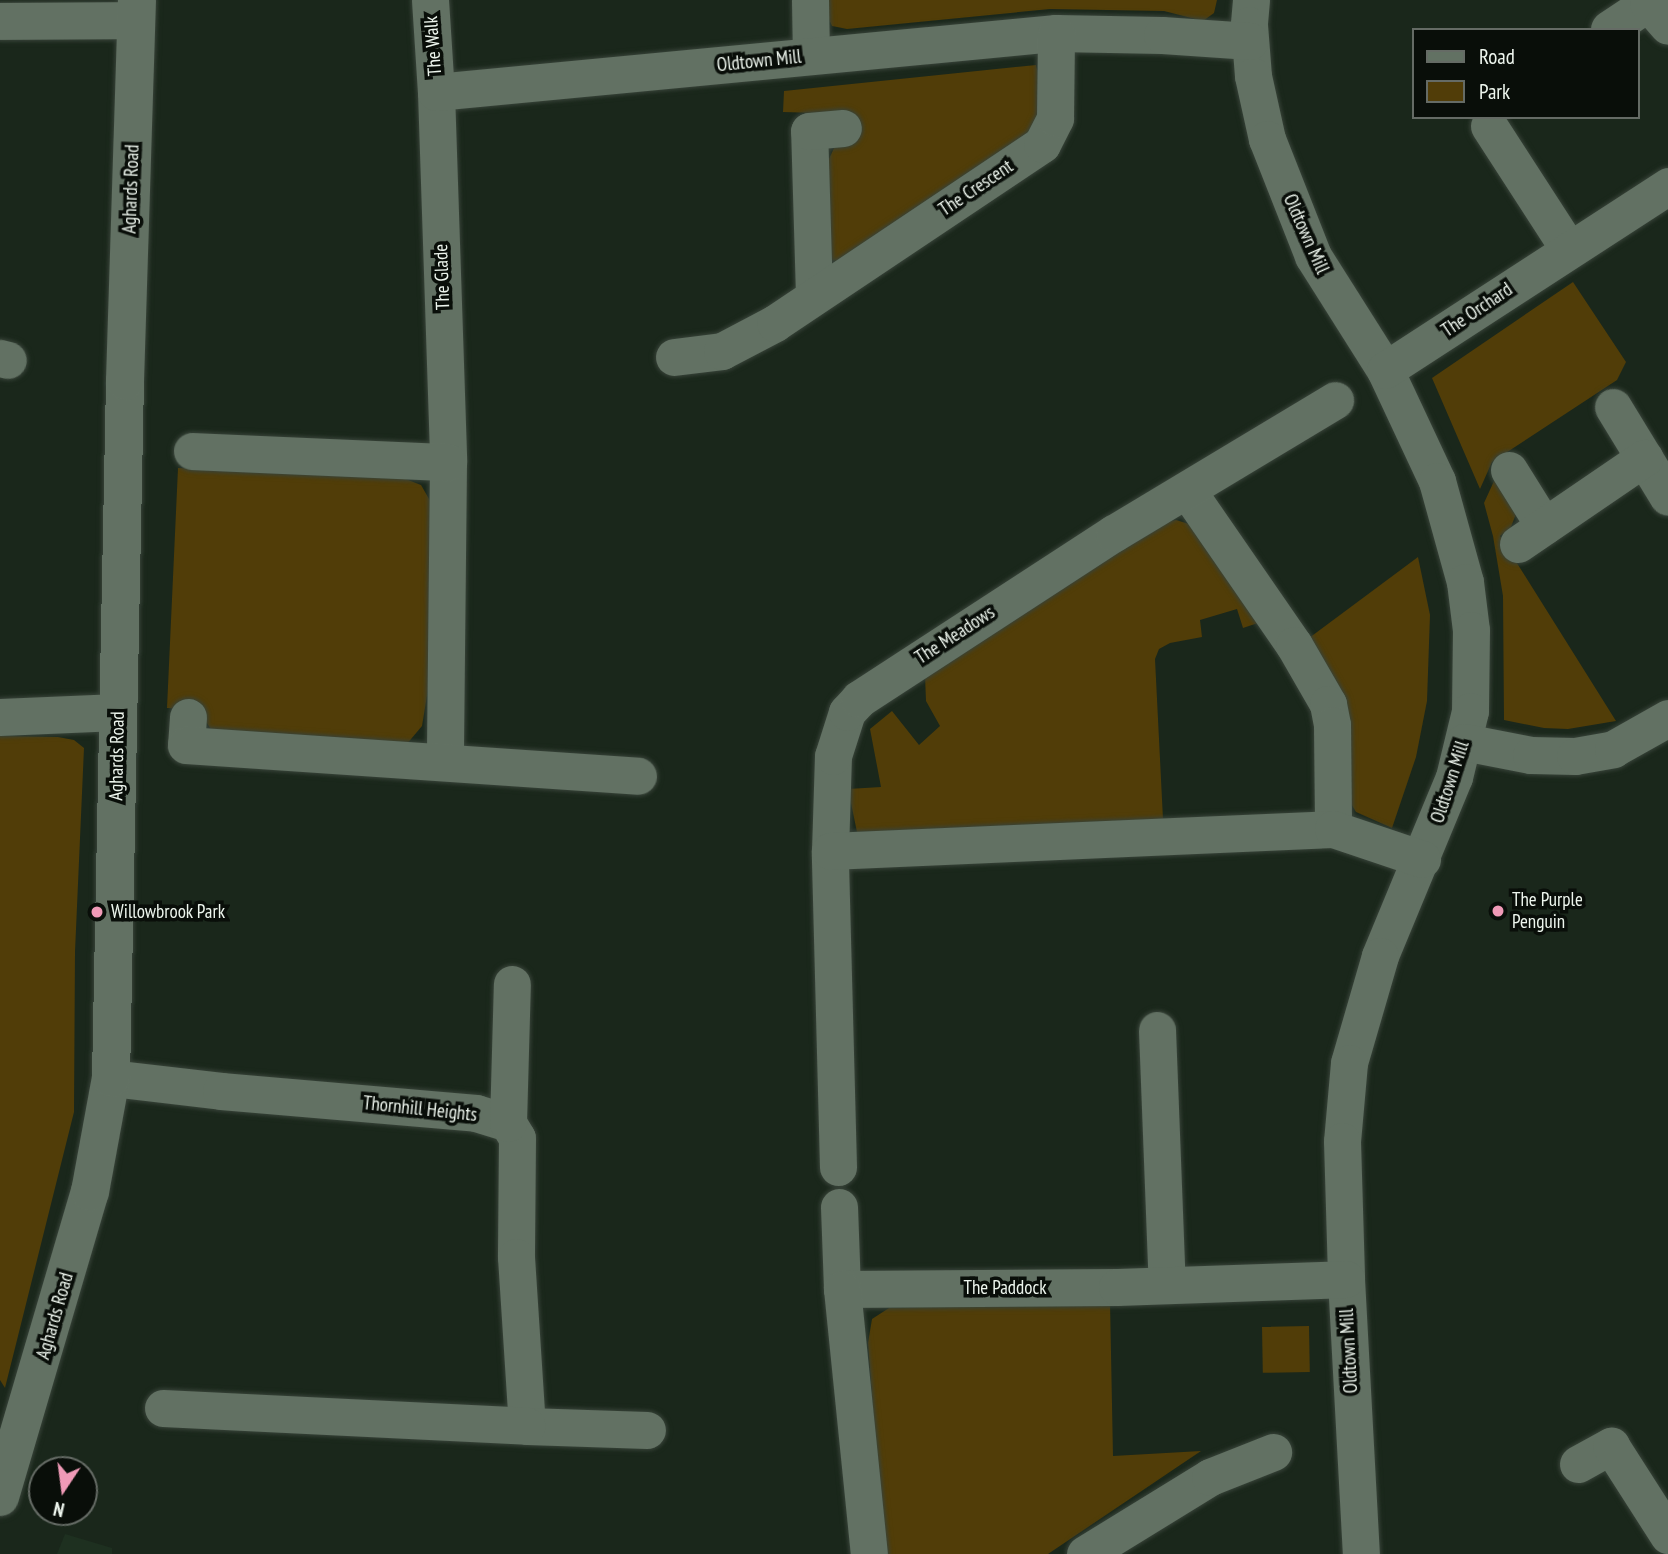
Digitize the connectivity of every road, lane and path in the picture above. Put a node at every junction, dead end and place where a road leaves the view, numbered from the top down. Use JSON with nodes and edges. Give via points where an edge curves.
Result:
{"nodes":[{"id":1,"x":430,"y":0,"type":"edge"},
{"id":2,"x":810,"y":0,"type":"edge"},
{"id":3,"x":1251,"y":0,"type":"edge"},
{"id":4,"x":137,"y":10,"type":"edge"},
{"id":5,"x":1658,"y":14,"type":"edge"},
{"id":6,"x":0,"y":21,"type":"edge"},
{"id":7,"x":1612,"y":28,"type":"edge"},
{"id":8,"x":1056,"y":33,"type":"junction"},
{"id":9,"x":1250,"y":41,"type":"junction"},
{"id":10,"x":811,"y":55,"type":"junction"},
{"id":11,"x":436,"y":92,"type":"junction"},
{"id":12,"x":1489,"y":126,"type":"dead end"},
{"id":13,"x":843,"y":128,"type":"dead end"},
{"id":14,"x":1668,"y":186,"type":"edge"},
{"id":15,"x":1568,"y":248,"type":"junction"},
{"id":16,"x":814,"y":295,"type":"junction"},
{"id":17,"x":674,"y":357,"type":"dead end"},
{"id":18,"x":1385,"y":370,"type":"junction"},
{"id":19,"x":1335,"y":400,"type":"dead end"},
{"id":20,"x":1613,"y":407,"type":"dead end"},
{"id":21,"x":192,"y":451,"type":"dead end"},
{"id":22,"x":1644,"y":458,"type":"junction"},
{"id":23,"x":448,"y":462,"type":"junction"},
{"id":24,"x":1509,"y":470,"type":"dead end"},
{"id":25,"x":1187,"y":490,"type":"junction"},
{"id":26,"x":1668,"y":497,"type":"edge"},
{"id":27,"x":118,"y":712,"type":"junction"},
{"id":28,"x":0,"y":717,"type":"edge"},
{"id":29,"x":188,"y":717,"type":"dead end"},
{"id":30,"x":1668,"y":718,"type":"edge"},
{"id":31,"x":1464,"y":742,"type":"junction"},
{"id":32,"x":445,"y":761,"type":"junction"},
{"id":33,"x":638,"y":776,"type":"dead end"},
{"id":34,"x":1333,"y":829,"type":"junction"},
{"id":35,"x":830,"y":850,"type":"junction"},
{"id":36,"x":1422,"y":859,"type":"junction"},
{"id":37,"x":512,"y":984,"type":"dead end"},
{"id":38,"x":1157,"y":1030,"type":"dead end"},
{"id":39,"x":111,"y":1078,"type":"junction"},
{"id":40,"x":508,"y":1123,"type":"junction"},
{"id":41,"x":838,"y":1167,"type":"dead end"},
{"id":42,"x":839,"y":1207,"type":"dead end"},
{"id":43,"x":1346,"y":1279,"type":"junction"},
{"id":44,"x":1167,"y":1285,"type":"junction"},
{"id":45,"x":842,"y":1289,"type":"junction"},
{"id":46,"x":163,"y":1408,"type":"dead end"},
{"id":47,"x":527,"y":1426,"type":"junction"},
{"id":48,"x":647,"y":1430,"type":"dead end"},
{"id":49,"x":1273,"y":1452,"type":"dead end"},
{"id":50,"x":1577,"y":1464,"type":"dead end"},
{"id":51,"x":0,"y":1497,"type":"edge"},
{"id":52,"x":1668,"y":1535,"type":"edge"},
{"id":53,"x":869,"y":1554,"type":"edge"},
{"id":54,"x":1085,"y":1554,"type":"edge"},
{"id":55,"x":1361,"y":1554,"type":"edge"}],
"edges":[{"from":1,"to":11,"type":"street","name":"The Walk"},
{"from":2,"to":10,"type":"street"},
{"from":3,"to":9,"type":"street","name":"Oldtown Mill"},
{"from":4,"to":6,"type":"street"},
{"from":4,"to":27,"type":"street","name":"Aghards Road"},
{"from":5,"to":7,"type":"street"},
{"from":8,"to":9,"type":"street","name":"Oldtown Mill"},
{"from":8,"to":10,"type":"street","name":"Oldtown Mill"},
{"from":8,"to":16,"type":"street","name":"The Crescent","via":[[1055,118],[1042,144]]},
{"from":9,"to":18,"type":"street","name":"Oldtown Mill","via":[[1258,106],[1289,200],[1325,278]]},
{"from":10,"to":11,"type":"street","name":"Oldtown Mill"},
{"from":11,"to":23,"type":"street","name":"The Glade"},
{"from":12,"to":15,"type":"street"},
{"from":13,"to":16,"type":"street","via":[[808,131]]},
{"from":14,"to":15,"type":"street","name":"The Orchard"},
{"from":15,"to":18,"type":"street","name":"The Orchard"},
{"from":16,"to":17,"type":"street","name":"The Crescent","via":[[775,323],[722,351]]},
{"from":18,"to":31,"type":"street","name":"Oldtown Mill","via":[[1437,481],[1465,582],[1472,680]]},
{"from":19,"to":25,"type":"street","name":"The Meadows"},
{"from":20,"to":22,"type":"street"},
{"from":21,"to":23,"type":"street"},
{"from":22,"to":24,"type":"street","via":[[1531,535]]},
{"from":22,"to":26,"type":"street"},
{"from":23,"to":32,"type":"street","name":"The Glade"},
{"from":25,"to":34,"type":"street","via":[[1300,654],[1328,704]]},
{"from":25,"to":35,"type":"street","name":"The Meadows","via":[[859,699],[847,712],[832,756]]},
{"from":27,"to":28,"type":"street"},
{"from":27,"to":39,"type":"street","name":"Aghards Road"},
{"from":29,"to":32,"type":"street","via":[[186,745]]},
{"from":30,"to":31,"type":"street","via":[[1613,750],[1575,756],[1531,755]]},
{"from":31,"to":36,"type":"street","name":"Oldtown Mill"},
{"from":32,"to":33,"type":"street"},
{"from":34,"to":35,"type":"street"},
{"from":34,"to":36,"type":"street"},
{"from":35,"to":41,"type":"street","name":"The Meadows"},
{"from":36,"to":43,"type":"street","name":"Oldtown Mill","via":[[1380,957],[1349,1063],[1342,1141]]},
{"from":37,"to":40,"type":"street"},
{"from":38,"to":44,"type":"street"},
{"from":39,"to":40,"type":"street","name":"Thornhill Heights","via":[[476,1113]]},
{"from":39,"to":51,"type":"street","name":"Aghards Road","via":[[90,1192]]},
{"from":40,"to":47,"type":"street","via":[[517,1138],[516,1257]]},
{"from":42,"to":45,"type":"street"},
{"from":43,"to":44,"type":"street","name":"The Paddock"},
{"from":43,"to":55,"type":"street","name":"Oldtown Mill"},
{"from":44,"to":45,"type":"street","name":"The Paddock"},
{"from":45,"to":53,"type":"street"},
{"from":46,"to":47,"type":"street"},
{"from":47,"to":48,"type":"street"},
{"from":49,"to":54,"type":"street","via":[[1210,1477]]},
{"from":50,"to":52,"type":"street","via":[[1611,1446]]}]}
